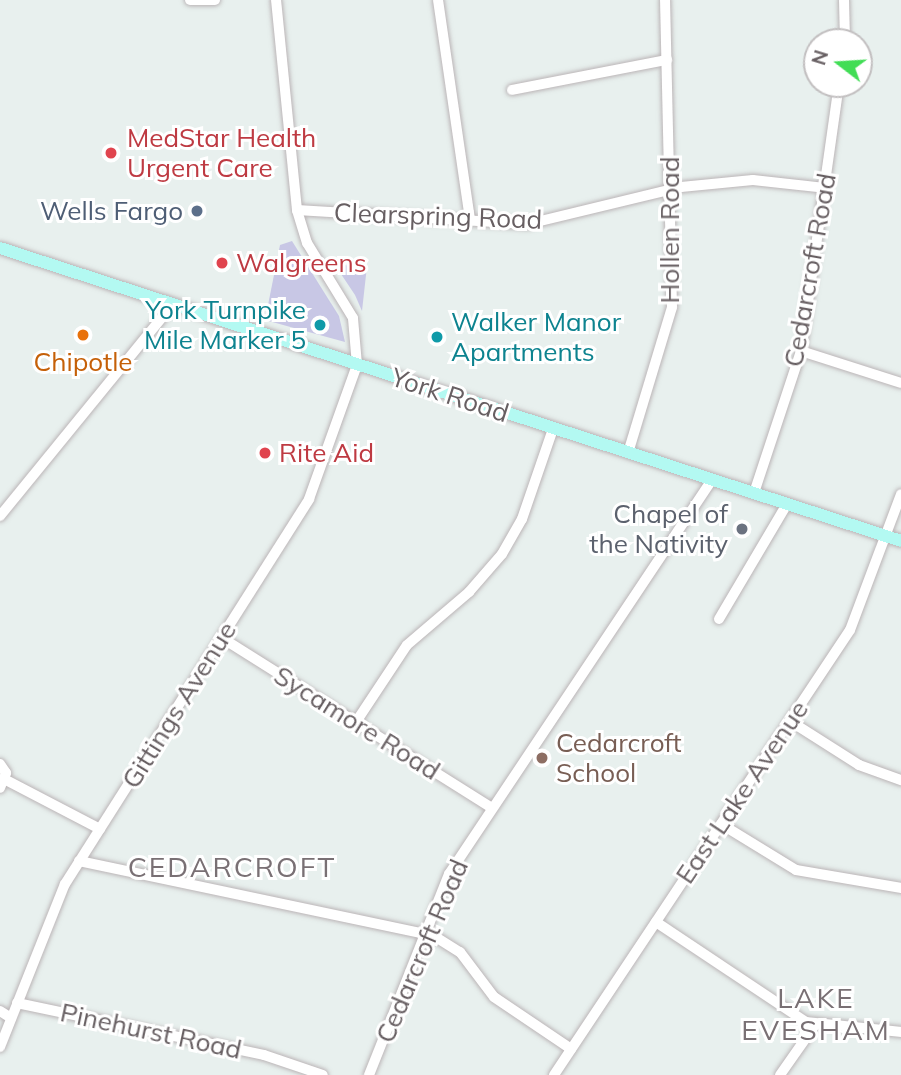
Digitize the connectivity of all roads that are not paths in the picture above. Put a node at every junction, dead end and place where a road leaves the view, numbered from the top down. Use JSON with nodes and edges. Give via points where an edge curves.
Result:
{"nodes":[{"id":1,"x":190,"y":0,"type":"edge"},
{"id":2,"x":215,"y":0,"type":"edge"},
{"id":3,"x":276,"y":0,"type":"edge"},
{"id":4,"x":438,"y":0,"type":"edge"},
{"id":5,"x":666,"y":0,"type":"edge"},
{"id":6,"x":844,"y":0,"type":"edge"},
{"id":7,"x":845,"y":28,"type":"edge"},
{"id":8,"x":667,"y":60,"type":"junction"},
{"id":9,"x":512,"y":90,"type":"dead end"},
{"id":10,"x":837,"y":98,"type":"edge"},
{"id":11,"x":825,"y":188,"type":"junction"},
{"id":12,"x":671,"y":189,"type":"junction"},
{"id":13,"x":297,"y":210,"type":"junction"},
{"id":14,"x":470,"y":220,"type":"junction"},
{"id":15,"x":0,"y":248,"type":"edge"},
{"id":16,"x":172,"y":305,"type":"junction"},
{"id":17,"x":801,"y":351,"type":"junction"},
{"id":18,"x":357,"y":365,"type":"junction"},
{"id":19,"x":901,"y":383,"type":"edge"},
{"id":20,"x":553,"y":429,"type":"junction"},
{"id":21,"x":628,"y":453,"type":"junction"},
{"id":22,"x":712,"y":480,"type":"junction"},
{"id":23,"x":754,"y":494,"type":"junction"},
{"id":24,"x":901,"y":494,"type":"edge"},
{"id":25,"x":787,"y":504,"type":"junction"},
{"id":26,"x":0,"y":516,"type":"edge"},
{"id":27,"x":887,"y":537,"type":"junction"},
{"id":28,"x":901,"y":541,"type":"edge"},
{"id":29,"x":719,"y":619,"type":"dead end"},
{"id":30,"x":222,"y":638,"type":"junction"},
{"id":31,"x":789,"y":721,"type":"junction"},
{"id":32,"x":356,"y":722,"type":"junction"},
{"id":33,"x":0,"y":764,"type":"edge"},
{"id":34,"x":901,"y":780,"type":"edge"},
{"id":35,"x":3,"y":784,"type":"edge"},
{"id":36,"x":492,"y":808,"type":"junction"},
{"id":37,"x":721,"y":824,"type":"junction"},
{"id":38,"x":100,"y":829,"type":"junction"},
{"id":39,"x":79,"y":862,"type":"junction"},
{"id":40,"x":901,"y":888,"type":"edge"},
{"id":41,"x":656,"y":922,"type":"junction"},
{"id":42,"x":425,"y":934,"type":"junction"},
{"id":43,"x":17,"y":1003,"type":"junction"},
{"id":44,"x":0,"y":1011,"type":"edge"},
{"id":45,"x":12,"y":1018,"type":"junction"},
{"id":46,"x":815,"y":1025,"type":"junction"},
{"id":47,"x":901,"y":1032,"type":"edge"},
{"id":48,"x":0,"y":1046,"type":"edge"},
{"id":49,"x":571,"y":1049,"type":"junction"},
{"id":50,"x":323,"y":1075,"type":"edge"},
{"id":51,"x":369,"y":1075,"type":"edge"},
{"id":52,"x":554,"y":1075,"type":"edge"},
{"id":53,"x":780,"y":1075,"type":"edge"}],
"edges":[{"from":1,"to":2,"type":"street"},
{"from":3,"to":13,"type":"street"},
{"from":4,"to":14,"type":"street"},
{"from":5,"to":8,"type":"street","name":"Hollen Road"},
{"from":6,"to":7,"type":"street"},
{"from":8,"to":9,"type":"street"},
{"from":8,"to":12,"type":"street","name":"Hollen Road"},
{"from":10,"to":11,"type":"street","name":"Cedarcroft Road"},
{"from":11,"to":12,"type":"street","name":"Clearspring Road","via":[[753,180]]},
{"from":11,"to":17,"type":"street","name":"Cedarcroft Road"},
{"from":12,"to":14,"type":"street","name":"Clearspring Road","via":[[548,222]]},
{"from":12,"to":21,"type":"street","name":"Hollen Road","via":[[671,318]]},
{"from":13,"to":14,"type":"street","name":"Clearspring Road"},
{"from":13,"to":18,"type":"street","via":[[307,243],[353,318]]},
{"from":15,"to":16,"type":"main road","name":"York Road"},
{"from":16,"to":18,"type":"main road","name":"York Road"},
{"from":16,"to":26,"type":"street"},
{"from":17,"to":19,"type":"street"},
{"from":17,"to":23,"type":"street","name":"Cedarcroft Road"},
{"from":18,"to":20,"type":"main road","name":"York Road"},
{"from":18,"to":30,"type":"street","name":"Gittings Avenue","via":[[320,479]]},
{"from":20,"to":21,"type":"main road","name":"York Road"},
{"from":20,"to":32,"type":"street","via":[[526,510],[502,554],[469,592],[407,645]]},
{"from":21,"to":22,"type":"main road","name":"York Road"},
{"from":22,"to":23,"type":"main road","name":"York Road"},
{"from":22,"to":36,"type":"street","name":"Cedarcroft Road"},
{"from":23,"to":25,"type":"main road","name":"York Road"},
{"from":24,"to":27,"type":"street","name":"East Lake Avenue"},
{"from":25,"to":27,"type":"main road","name":"York Road"},
{"from":25,"to":29,"type":"street"},
{"from":27,"to":28,"type":"main road","name":"York Road"},
{"from":27,"to":31,"type":"street","name":"East Lake Avenue","via":[[854,624]]},
{"from":30,"to":32,"type":"street","name":"Sycamore Road"},
{"from":30,"to":38,"type":"street","name":"Gittings Avenue"},
{"from":31,"to":34,"type":"street","via":[[859,765]]},
{"from":31,"to":37,"type":"street","name":"East Lake Avenue"},
{"from":32,"to":36,"type":"street","name":"Sycamore Road"},
{"from":33,"to":35,"type":"street"},
{"from":35,"to":38,"type":"street","via":[[25,786]]},
{"from":36,"to":42,"type":"street","name":"Cedarcroft Road","via":[[449,874]]},
{"from":37,"to":40,"type":"street","via":[[796,870]]},
{"from":37,"to":41,"type":"street","name":"East Lake Avenue"},
{"from":38,"to":39,"type":"street","name":"Gittings Avenue"},
{"from":39,"to":42,"type":"street"},
{"from":39,"to":43,"type":"street","name":"Gittings Avenue","via":[[62,891]]},
{"from":41,"to":46,"type":"street"},
{"from":41,"to":49,"type":"street","name":"East Lake Avenue"},
{"from":42,"to":49,"type":"street","via":[[452,945],[488,992]]},
{"from":42,"to":51,"type":"street","name":"Cedarcroft Road"},
{"from":43,"to":45,"type":"street","name":"Gittings Avenue"},
{"from":43,"to":50,"type":"street","name":"Pinehurst Road","via":[[264,1055]]},
{"from":44,"to":45,"type":"street"},
{"from":45,"to":48,"type":"street","name":"Gittings Avenue"},
{"from":46,"to":47,"type":"street"},
{"from":46,"to":53,"type":"street"},
{"from":49,"to":52,"type":"street","name":"East Lake Avenue"}]}
